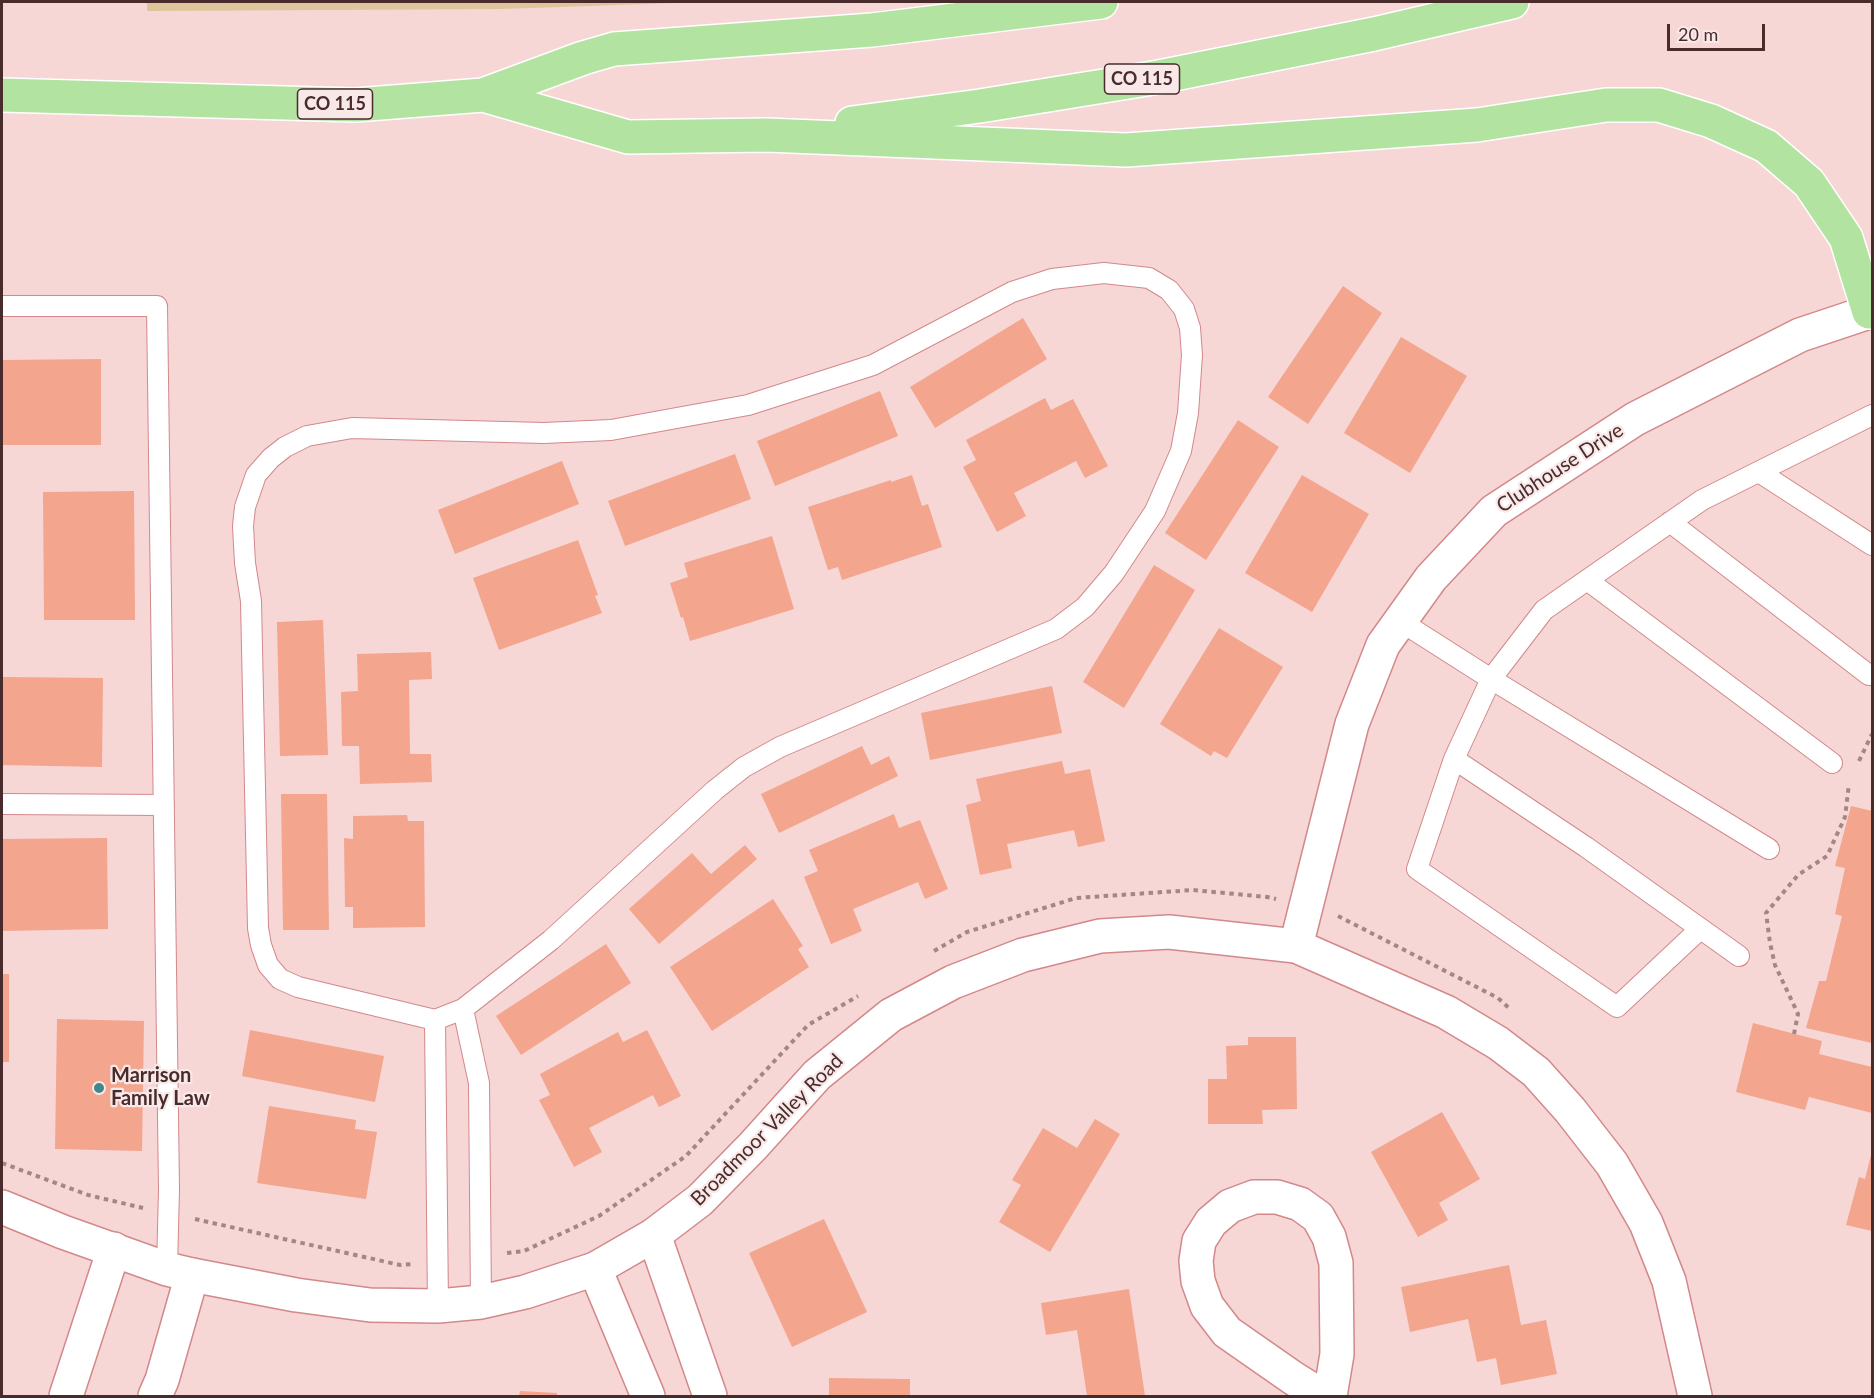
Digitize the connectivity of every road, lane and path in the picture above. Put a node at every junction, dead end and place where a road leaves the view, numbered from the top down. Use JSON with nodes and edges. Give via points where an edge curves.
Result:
{"nodes":[{"id":1,"x":1101,"y":2,"type":"edge"},
{"id":2,"x":1512,"y":2,"type":"edge"},
{"id":3,"x":2,"y":95,"type":"edge"},
{"id":4,"x":483,"y":95,"type":"junction"},
{"id":5,"x":767,"y":135,"type":"junction"},
{"id":6,"x":2,"y":306,"type":"edge"},
{"id":7,"x":1871,"y":312,"type":"edge"},
{"id":8,"x":1872,"y":415,"type":"edge"},
{"id":9,"x":1759,"y":472,"type":"junction"},
{"id":10,"x":1670,"y":522,"type":"junction"},
{"id":11,"x":1872,"y":545,"type":"edge"},
{"id":12,"x":1587,"y":580,"type":"junction"},
{"id":13,"x":1400,"y":621,"type":"junction"},
{"id":14,"x":1869,"y":675,"type":"dead end"},
{"id":15,"x":1491,"y":679,"type":"junction"},
{"id":16,"x":1872,"y":734,"type":"edge"},
{"id":17,"x":1454,"y":759,"type":"junction"},
{"id":18,"x":1832,"y":764,"type":"dead end"},
{"id":19,"x":1856,"y":766,"type":"dead end"},
{"id":20,"x":1851,"y":777,"type":"dead end"},
{"id":21,"x":2,"y":804,"type":"edge"},
{"id":22,"x":164,"y":805,"type":"junction"},
{"id":23,"x":1769,"y":849,"type":"dead end"},
{"id":24,"x":1306,"y":908,"type":"junction"},
{"id":25,"x":1700,"y":928,"type":"junction"},
{"id":26,"x":1296,"y":946,"type":"junction"},
{"id":27,"x":927,"y":956,"type":"dead end"},
{"id":28,"x":1738,"y":957,"type":"dead end"},
{"id":29,"x":868,"y":990,"type":"dead end"},
{"id":30,"x":463,"y":1009,"type":"junction"},
{"id":31,"x":1515,"y":1014,"type":"dead end"},
{"id":32,"x":435,"y":1020,"type":"junction"},
{"id":33,"x":1794,"y":1034,"type":"dead end"},
{"id":34,"x":2,"y":1163,"type":"edge"},
{"id":35,"x":2,"y":1207,"type":"edge"},
{"id":36,"x":168,"y":1214,"type":"junction"},
{"id":37,"x":654,"y":1235,"type":"junction"},
{"id":38,"x":114,"y":1249,"type":"junction"},
{"id":39,"x":481,"y":1256,"type":"junction"},
{"id":40,"x":437,"y":1261,"type":"junction"},
{"id":41,"x":595,"y":1269,"type":"junction"},
{"id":42,"x":180,"y":1272,"type":"junction"},
{"id":43,"x":481,"y":1302,"type":"junction"},
{"id":44,"x":438,"y":1306,"type":"junction"},
{"id":45,"x":66,"y":1396,"type":"edge"},
{"id":46,"x":155,"y":1396,"type":"edge"},
{"id":47,"x":648,"y":1396,"type":"edge"},
{"id":48,"x":710,"y":1396,"type":"edge"},
{"id":49,"x":1322,"y":1396,"type":"edge"},
{"id":50,"x":1330,"y":1396,"type":"edge"},
{"id":51,"x":1695,"y":1396,"type":"edge"}],
"edges":[{"from":1,"to":4,"type":"highway","number":"CO 115","via":[[872,30],[614,49]]},
{"from":2,"to":5,"type":"highway","number":"CO 115","via":[[1159,77]]},
{"from":3,"to":4,"type":"highway","number":"CO 115","via":[[355,105]]},
{"from":4,"to":5,"type":"highway","number":"CO 115","via":[[628,137]]},
{"from":5,"to":7,"type":"highway","via":[[1126,150],[1477,125],[1606,105],[1659,105],[1711,121],[1766,146],[1809,183],[1846,238]]},
{"from":6,"to":22,"type":"lane","via":[[157,306]]},
{"from":7,"to":13,"type":"street","name":"Clubhouse Drive","via":[[1800,335],[1635,419],[1494,511],[1431,578]]},
{"from":8,"to":9,"type":"lane"},
{"from":9,"to":10,"type":"lane","via":[[1702,500]]},
{"from":9,"to":11,"type":"lane"},
{"from":10,"to":12,"type":"lane"},
{"from":10,"to":14,"type":"lane"},
{"from":12,"to":15,"type":"lane","via":[[1544,610]]},
{"from":12,"to":18,"type":"lane"},
{"from":13,"to":15,"type":"lane"},
{"from":13,"to":24,"type":"street","name":"Clubhouse Drive","via":[[1383,645],[1352,724]]},
{"from":15,"to":17,"type":"lane"},
{"from":15,"to":23,"type":"lane"},
{"from":16,"to":19,"type":"path"},
{"from":17,"to":25,"type":"lane","via":[[1586,846]]},
{"from":17,"to":25,"type":"lane","via":[[1417,869],[1617,1007]]},
{"from":20,"to":33,"type":"path","via":[[1845,817],[1827,856],[1798,875],[1767,913],[1775,965],[1798,1014]]},
{"from":21,"to":22,"type":"lane"},
{"from":22,"to":36,"type":"lane"},
{"from":24,"to":26,"type":"street","name":"Clubhouse Drive"},
{"from":24,"to":27,"type":"path","via":[[1267,897],[1193,890],[1076,898],[967,932]]},
{"from":24,"to":31,"type":"path","via":[[1338,916],[1498,998]]},
{"from":25,"to":28,"type":"lane"},
{"from":26,"to":37,"type":"street","name":"Broadmoor Valley Road","via":[[1169,932],[1100,936],[1023,955],[953,982],[891,1015],[817,1076],[700,1200]]},
{"from":26,"to":51,"type":"street","name":"Broadmoor Valley Road","via":[[1446,1012],[1498,1043],[1536,1072],[1564,1103],[1612,1164],[1646,1223],[1669,1281]]},
{"from":29,"to":39,"type":"path","via":[[808,1025],[686,1156],[599,1216],[524,1251]]},
{"from":30,"to":32,"type":"lane"},
{"from":30,"to":32,"type":"lane","via":[[551,940],[744,767],[780,747],[1056,628],[1084,607],[1114,573],[1155,511],[1181,451],[1188,413],[1190,328],[1184,309],[1169,290],[1149,278],[1104,273],[1052,279],[1012,292],[873,365],[748,405],[611,430],[544,434],[352,428],[307,436],[271,458],[256,475],[243,526],[251,601],[261,945],[268,965],[280,979],[298,987]]},
{"from":30,"to":39,"type":"lane","via":[[479,1083]]},
{"from":32,"to":40,"type":"lane"},
{"from":34,"to":36,"type":"path","via":[[88,1195]]},
{"from":35,"to":38,"type":"street","name":"Broadmoor Valley Road"},
{"from":36,"to":40,"type":"path","via":[[400,1265]]},
{"from":36,"to":42,"type":"lane"},
{"from":37,"to":41,"type":"street","name":"Broadmoor Valley Road"},
{"from":37,"to":48,"type":"street"},
{"from":38,"to":42,"type":"street","name":"Broadmoor Valley Road"},
{"from":38,"to":45,"type":"street"},
{"from":39,"to":43,"type":"lane"},
{"from":40,"to":44,"type":"lane"},
{"from":41,"to":43,"type":"street","name":"Broadmoor Valley Road"},
{"from":41,"to":47,"type":"street"},
{"from":42,"to":44,"type":"street","name":"Broadmoor Valley Road","via":[[296,1296],[370,1305]]},
{"from":42,"to":46,"type":"street","via":[[162,1380]]},
{"from":43,"to":44,"type":"street","name":"Broadmoor Valley Road"},
{"from":49,"to":50,"type":"street","via":[[1227,1332],[1207,1306],[1198,1281],[1199,1241],[1211,1222],[1230,1206],[1254,1197],[1277,1197],[1300,1204],[1318,1218],[1329,1237],[1336,1263],[1337,1354]]}]}
